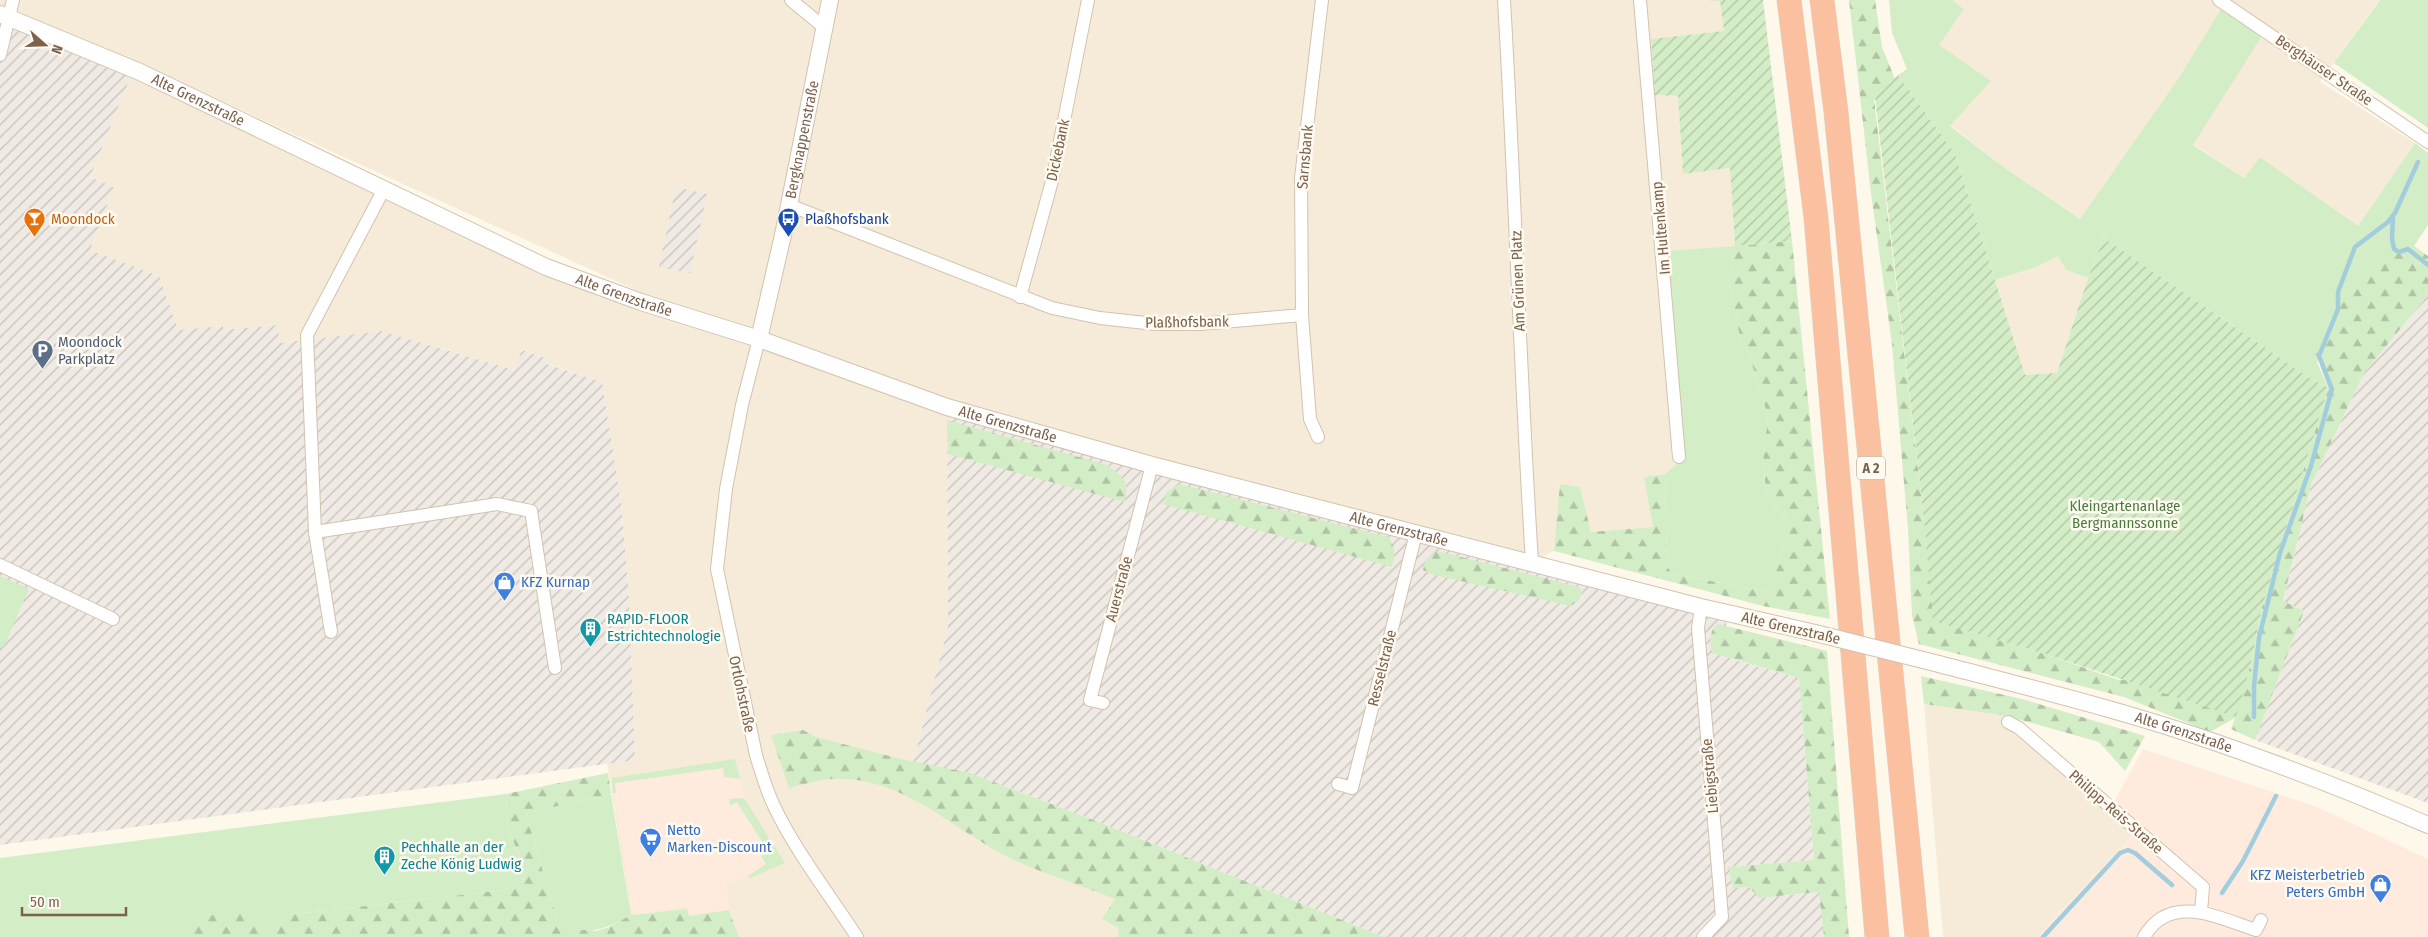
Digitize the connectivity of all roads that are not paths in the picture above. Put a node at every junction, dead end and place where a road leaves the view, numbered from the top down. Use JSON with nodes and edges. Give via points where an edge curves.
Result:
{"nodes":[{"id":1,"x":12,"y":0,"type":"edge"},
{"id":2,"x":792,"y":0,"type":"edge"},
{"id":3,"x":830,"y":0,"type":"edge"},
{"id":4,"x":1088,"y":0,"type":"edge"},
{"id":5,"x":1322,"y":0,"type":"edge"},
{"id":6,"x":1504,"y":0,"type":"edge"},
{"id":7,"x":1640,"y":0,"type":"edge"},
{"id":8,"x":1789,"y":0,"type":"edge"},
{"id":9,"x":1822,"y":0,"type":"edge"},
{"id":10,"x":2219,"y":0,"type":"edge"},
{"id":11,"x":4,"y":15,"type":"edge"},
{"id":12,"x":825,"y":28,"type":"junction"},
{"id":13,"x":0,"y":55,"type":"edge"},
{"id":14,"x":2428,"y":142,"type":"edge"},
{"id":15,"x":384,"y":189,"type":"junction"},
{"id":16,"x":789,"y":205,"type":"junction"},
{"id":17,"x":1020,"y":297,"type":"junction"},
{"id":18,"x":1302,"y":315,"type":"junction"},
{"id":19,"x":759,"y":338,"type":"junction"},
{"id":20,"x":1318,"y":437,"type":"dead end"},
{"id":21,"x":1679,"y":457,"type":"dead end"},
{"id":22,"x":1152,"y":465,"type":"junction"},
{"id":23,"x":315,"y":532,"type":"junction"},
{"id":24,"x":1416,"y":533,"type":"junction"},
{"id":25,"x":1532,"y":562,"type":"junction"},
{"id":26,"x":0,"y":565,"type":"edge"},
{"id":27,"x":1701,"y":607,"type":"junction"},
{"id":28,"x":113,"y":619,"type":"dead end"},
{"id":29,"x":331,"y":632,"type":"dead end"},
{"id":30,"x":555,"y":668,"type":"dead end"},
{"id":31,"x":1103,"y":703,"type":"dead end"},
{"id":32,"x":2008,"y":722,"type":"dead end"},
{"id":33,"x":1338,"y":784,"type":"dead end"},
{"id":34,"x":2428,"y":825,"type":"edge"},
{"id":35,"x":2201,"y":912,"type":"junction"},
{"id":36,"x":2261,"y":920,"type":"dead end"},
{"id":37,"x":857,"y":937,"type":"edge"},
{"id":38,"x":1703,"y":937,"type":"edge"},
{"id":39,"x":1877,"y":937,"type":"edge"},
{"id":40,"x":1916,"y":937,"type":"edge"},
{"id":41,"x":2144,"y":937,"type":"edge"}],
"edges":[{"from":1,"to":11,"type":"street"},
{"from":2,"to":12,"type":"street"},
{"from":3,"to":12,"type":"street","name":"Bergknappenstraße"},
{"from":4,"to":17,"type":"street","name":"Dickebank","via":[[1052,181]]},
{"from":5,"to":18,"type":"street","name":"Sarnsbank","via":[[1301,178]]},
{"from":6,"to":25,"type":"street","name":"Am Grünen Platz"},
{"from":7,"to":21,"type":"street","name":"Im Hultenkamp"},
{"from":8,"to":39,"type":"highway","number":"A 2","via":[[1817,228]]},
{"from":9,"to":40,"type":"highway","number":"A 2","via":[[1836,112]]},
{"from":10,"to":14,"type":"street","name":"Berghäuser Straße"},
{"from":11,"to":13,"type":"street"},
{"from":11,"to":15,"type":"street","name":"Alte Grenzstraße","via":[[140,72]]},
{"from":12,"to":16,"type":"street","name":"Bergknappenstraße"},
{"from":15,"to":19,"type":"street","name":"Alte Grenzstraße","via":[[546,268],[641,302]]},
{"from":15,"to":23,"type":"street","via":[[307,335]]},
{"from":16,"to":17,"type":"street","name":"Plaßhofsbank"},
{"from":16,"to":19,"type":"street","name":"Bergknappenstraße"},
{"from":17,"to":18,"type":"street","name":"Plaßhofsbank","via":[[1052,308],[1100,318],[1155,324],[1200,324]]},
{"from":18,"to":20,"type":"street","via":[[1310,419]]},
{"from":19,"to":22,"type":"street","name":"Alte Grenzstraße","via":[[947,407]]},
{"from":19,"to":37,"type":"street","name":"Ortlohstraße","via":[[726,489],[716,569],[764,780],[792,838]]},
{"from":22,"to":24,"type":"street","name":"Alte Grenzstraße"},
{"from":22,"to":31,"type":"street","name":"Auerstraße","via":[[1090,700]]},
{"from":23,"to":29,"type":"street"},
{"from":23,"to":30,"type":"street","via":[[497,504],[531,512]]},
{"from":24,"to":25,"type":"street","name":"Alte Grenzstraße"},
{"from":24,"to":33,"type":"street","name":"Resselstraße","via":[[1352,788]]},
{"from":25,"to":27,"type":"street","name":"Alte Grenzstraße"},
{"from":26,"to":28,"type":"street"},
{"from":27,"to":34,"type":"street","name":"Alte Grenzstraße","bridge":true,"via":[[2081,701],[2222,744]]},
{"from":27,"to":38,"type":"street","name":"Liebigstraße","via":[[1698,628],[1722,918]]},
{"from":32,"to":35,"type":"street","name":"Philipp-Reis-Straße","via":[[2019,728],[2203,888]]},
{"from":35,"to":36,"type":"street","via":[[2256,930]]},
{"from":35,"to":41,"type":"street","via":[[2186,910],[2170,915],[2157,922]]}]}
